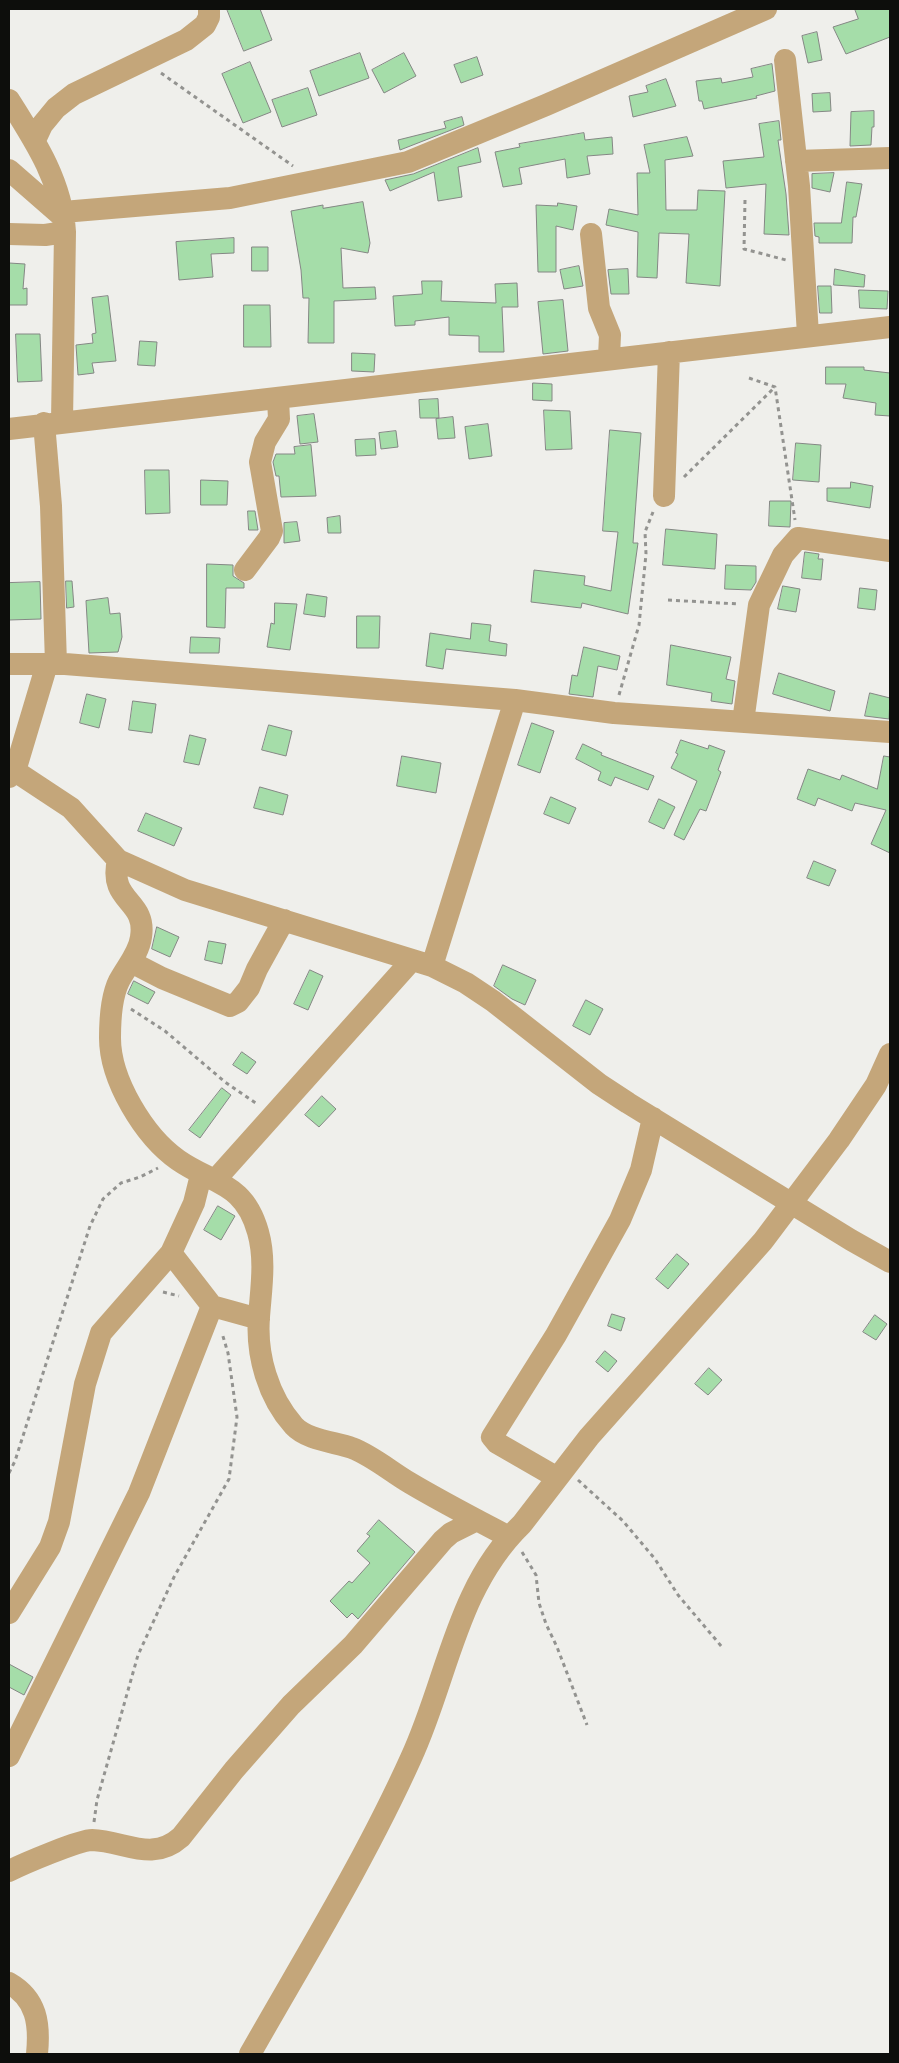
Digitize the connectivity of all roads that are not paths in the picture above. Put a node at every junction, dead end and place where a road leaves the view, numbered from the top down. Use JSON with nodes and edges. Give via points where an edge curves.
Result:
{"nodes":[{"id":1,"x":209,"y":9,"type":"edge"},
{"id":2,"x":754,"y":11,"type":"edge"},
{"id":3,"x":785,"y":60,"type":"dead end"},
{"id":4,"x":9,"y":100,"type":"edge"},
{"id":5,"x":35,"y":140,"type":"junction"},
{"id":6,"x":890,"y":158,"type":"edge"},
{"id":7,"x":796,"y":161,"type":"junction"},
{"id":8,"x":9,"y":170,"type":"edge"},
{"id":9,"x":64,"y":221,"type":"junction"},
{"id":10,"x":9,"y":234,"type":"edge"},
{"id":11,"x":591,"y":234,"type":"dead end"},
{"id":12,"x":890,"y":326,"type":"edge"},
{"id":13,"x":808,"y":334,"type":"junction"},
{"id":14,"x":669,"y":352,"type":"junction"},
{"id":15,"x":610,"y":358,"type":"junction"},
{"id":16,"x":278,"y":399,"type":"junction"},
{"id":17,"x":53,"y":422,"type":"junction"},
{"id":18,"x":9,"y":428,"type":"edge"},
{"id":19,"x":664,"y":496,"type":"road end"},
{"id":20,"x":890,"y":551,"type":"edge"},
{"id":21,"x":245,"y":570,"type":"dead end"},
{"id":22,"x":9,"y":664,"type":"edge"},
{"id":23,"x":52,"y":664,"type":"junction"},
{"id":24,"x":515,"y":700,"type":"junction"},
{"id":25,"x":743,"y":722,"type":"junction"},
{"id":26,"x":890,"y":732,"type":"edge"},
{"id":27,"x":12,"y":774,"type":"edge"},
{"id":28,"x":118,"y":860,"type":"junction"},
{"id":29,"x":284,"y":920,"type":"junction"},
{"id":30,"x":131,"y":962,"type":"junction"},
{"id":31,"x":422,"y":963,"type":"junction"},
{"id":32,"x":890,"y":1054,"type":"edge"},
{"id":33,"x":653,"y":1118,"type":"junction"},
{"id":34,"x":209,"y":1177,"type":"junction"},
{"id":35,"x":792,"y":1202,"type":"junction"},
{"id":36,"x":171,"y":1254,"type":"junction"},
{"id":37,"x":890,"y":1262,"type":"edge"},
{"id":38,"x":211,"y":1308,"type":"junction"},
{"id":39,"x":258,"y":1319,"type":"junction"},
{"id":40,"x":561,"y":1472,"type":"junction"},
{"id":41,"x":477,"y":1520,"type":"junction"},
{"id":42,"x":509,"y":1537,"type":"junction"},
{"id":43,"x":9,"y":1613,"type":"edge"},
{"id":44,"x":9,"y":1756,"type":"edge"},
{"id":45,"x":9,"y":1871,"type":"edge"},
{"id":46,"x":9,"y":1983,"type":"edge"},
{"id":47,"x":37,"y":2054,"type":"edge"},
{"id":48,"x":250,"y":2054,"type":"edge"}],
"edges":[{"from":1,"to":5,"type":"street","via":[[209,17],[198,32],[74,94],[46,119]]},
{"from":2,"to":9,"type":"street","via":[[661,56],[430,154],[384,168],[230,198]]},
{"from":3,"to":7,"type":"street"},
{"from":4,"to":5,"type":"street"},
{"from":5,"to":9,"type":"street","via":[[50,174]]},
{"from":6,"to":7,"type":"street"},
{"from":7,"to":13,"type":"street"},
{"from":8,"to":9,"type":"street"},
{"from":9,"to":10,"type":"street","via":[[45,235]]},
{"from":9,"to":17,"type":"street"},
{"from":11,"to":15,"type":"street","via":[[600,308],[610,335]]},
{"from":12,"to":13,"type":"street"},
{"from":13,"to":14,"type":"street"},
{"from":14,"to":15,"type":"street"},
{"from":14,"to":19,"type":"street"},
{"from":15,"to":16,"type":"street"},
{"from":16,"to":17,"type":"street"},
{"from":16,"to":21,"type":"street","via":[[278,420],[265,442],[260,462],[272,531]]},
{"from":17,"to":18,"type":"street"},
{"from":17,"to":23,"type":"street"},
{"from":20,"to":25,"type":"street","via":[[798,538],[783,556],[759,606]]},
{"from":22,"to":23,"type":"street"},
{"from":23,"to":24,"type":"street"},
{"from":23,"to":27,"type":"street"},
{"from":24,"to":25,"type":"street","via":[[614,713]]},
{"from":24,"to":31,"type":"street"},
{"from":25,"to":26,"type":"street"},
{"from":27,"to":28,"type":"street","via":[[70,808]]},
{"from":28,"to":29,"type":"street","via":[[184,890]]},
{"from":28,"to":30,"type":"street","via":[[114,874],[116,882],[142,920],[141,938]]},
{"from":29,"to":30,"type":"street","via":[[249,988],[238,1002],[230,1006]]},
{"from":29,"to":31,"type":"street"},
{"from":30,"to":34,"type":"street","via":[[113,997],[110,1040],[116,1070],[127,1098],[158,1142],[176,1159]]},
{"from":31,"to":33,"type":"street","via":[[466,983],[493,1001],[599,1084]]},
{"from":31,"to":34,"type":"street"},
{"from":32,"to":35,"type":"street","via":[[876,1086]]},
{"from":33,"to":35,"type":"street"},
{"from":33,"to":40,"type":"street","via":[[641,1170],[620,1220],[556,1335],[492,1437],[497,1443]]},
{"from":34,"to":36,"type":"street"},
{"from":34,"to":39,"type":"street","via":[[239,1196],[258,1231],[263,1282]]},
{"from":35,"to":37,"type":"street"},
{"from":35,"to":40,"type":"street","via":[[763,1241]]},
{"from":36,"to":38,"type":"street"},
{"from":36,"to":43,"type":"street","via":[[101,1333],[85,1384],[59,1522],[50,1547]]},
{"from":38,"to":39,"type":"street"},
{"from":38,"to":44,"type":"street","via":[[132,1508]]},
{"from":39,"to":41,"type":"street","via":[[263,1367],[273,1393],[294,1426],[307,1434],[355,1449],[446,1505]]},
{"from":40,"to":42,"type":"street"},
{"from":41,"to":42,"type":"street"},
{"from":41,"to":45,"type":"street","via":[[443,1540],[352,1645],[285,1712],[171,1846],[161,1850],[140,1849],[91,1840]]},
{"from":42,"to":48,"type":"street","via":[[469,1597],[412,1757],[364,1851]]},
{"from":46,"to":47,"type":"street","via":[[27,1997],[36,2016]]}]}
